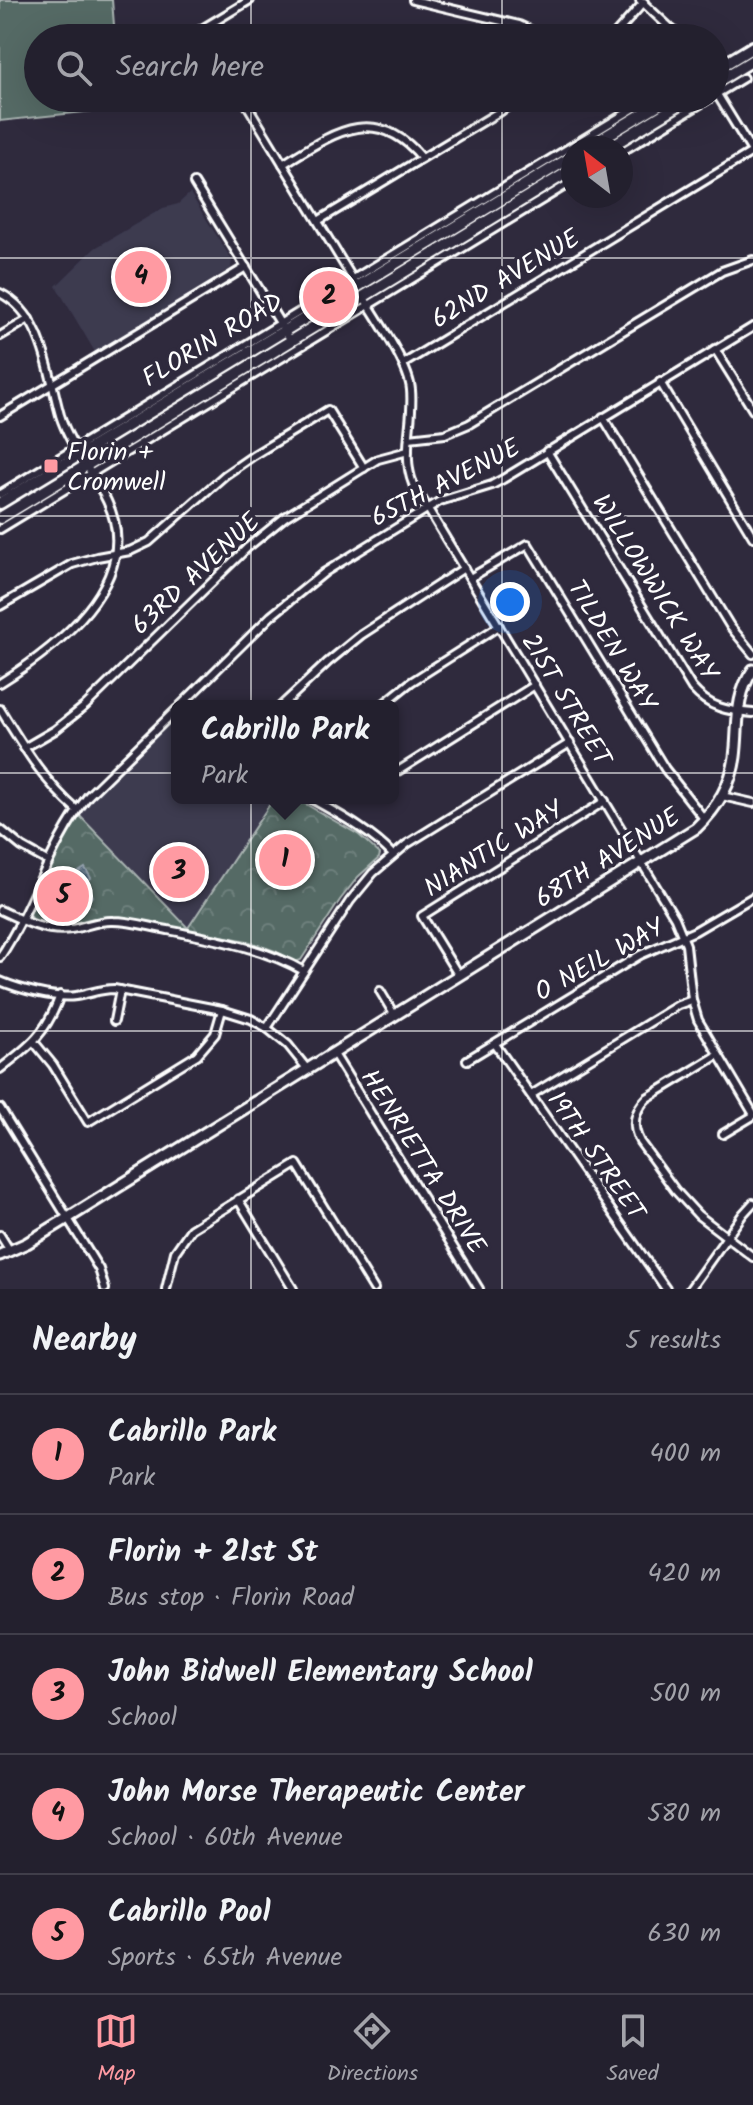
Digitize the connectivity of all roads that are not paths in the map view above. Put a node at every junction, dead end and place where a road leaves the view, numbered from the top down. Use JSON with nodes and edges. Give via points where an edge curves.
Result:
{"nodes":[{"id":1,"x":250,"y":0,"type":"edge"},
{"id":2,"x":413,"y":0,"type":"edge"},
{"id":3,"x":643,"y":1,"type":"edge"},
{"id":4,"x":213,"y":24,"type":"edge"},
{"id":5,"x":515,"y":24,"type":"edge"},
{"id":6,"x":624,"y":24,"type":"edge"},
{"id":7,"x":667,"y":24,"type":"edge"},
{"id":8,"x":753,"y":47,"type":"edge"},
{"id":9,"x":753,"y":60,"type":"edge"},
{"id":10,"x":729,"y":62,"type":"edge"},
{"id":11,"x":743,"y":78,"type":"dead end"},
{"id":12,"x":729,"y":80,"type":"edge"},
{"id":13,"x":729,"y":85,"type":"edge"},
{"id":14,"x":251,"y":112,"type":"edge"},
{"id":15,"x":499,"y":112,"type":"edge"},
{"id":16,"x":630,"y":112,"type":"edge"},
{"id":17,"x":646,"y":112,"type":"edge"},
{"id":18,"x":667,"y":112,"type":"edge"},
{"id":19,"x":683,"y":112,"type":"edge"},
{"id":20,"x":726,"y":112,"type":"edge"},
{"id":21,"x":606,"y":136,"type":"edge"},
{"id":22,"x":628,"y":136,"type":"edge"},
{"id":23,"x":633,"y":144,"type":"edge"},
{"id":24,"x":752,"y":153,"type":"edge"},
{"id":25,"x":422,"y":158,"type":"junction"},
{"id":26,"x":283,"y":164,"type":"junction"},
{"id":27,"x":561,"y":164,"type":"edge"},
{"id":28,"x":561,"y":176,"type":"edge"},
{"id":29,"x":194,"y":183,"type":"dead end"},
{"id":30,"x":561,"y":187,"type":"edge"},
{"id":31,"x":318,"y":221,"type":"junction"},
{"id":32,"x":753,"y":260,"type":"edge"},
{"id":33,"x":246,"y":267,"type":"junction"},
{"id":34,"x":361,"y":292,"type":"junction"},
{"id":35,"x":0,"y":293,"type":"edge"},
{"id":36,"x":29,"y":319,"type":"junction"},
{"id":37,"x":282,"y":327,"type":"junction"},
{"id":38,"x":753,"y":327,"type":"edge"},
{"id":39,"x":0,"y":336,"type":"edge"},
{"id":40,"x":291,"y":341,"type":"junction"},
{"id":41,"x":715,"y":349,"type":"junction"},
{"id":42,"x":403,"y":364,"type":"junction"},
{"id":43,"x":660,"y":382,"type":"junction"},
{"id":44,"x":52,"y":384,"type":"junction"},
{"id":45,"x":753,"y":410,"type":"edge"},
{"id":46,"x":0,"y":416,"type":"edge"},
{"id":47,"x":603,"y":417,"type":"junction"},
{"id":48,"x":409,"y":438,"type":"junction"},
{"id":49,"x":78,"y":451,"type":"junction"},
{"id":50,"x":408,"y":451,"type":"junction"},
{"id":51,"x":547,"y":451,"type":"junction"},
{"id":52,"x":364,"y":468,"type":"junction"},
{"id":53,"x":88,"y":470,"type":"junction"},
{"id":54,"x":0,"y":494,"type":"edge"},
{"id":55,"x":0,"y":503,"type":"edge"},
{"id":56,"x":427,"y":509,"type":"junction"},
{"id":57,"x":0,"y":518,"type":"edge"},
{"id":58,"x":0,"y":529,"type":"edge"},
{"id":59,"x":753,"y":537,"type":"edge"},
{"id":60,"x":117,"y":554,"type":"junction"},
{"id":61,"x":464,"y":568,"type":"junction"},
{"id":62,"x":470,"y":578,"type":"junction"},
{"id":63,"x":0,"y":606,"type":"edge"},
{"id":64,"x":499,"y":626,"type":"junction"},
{"id":65,"x":753,"y":654,"type":"edge"},
{"id":66,"x":753,"y":670,"type":"edge"},
{"id":67,"x":0,"y":683,"type":"edge"},
{"id":68,"x":535,"y":685,"type":"junction"},
{"id":69,"x":185,"y":700,"type":"edge"},
{"id":70,"x":287,"y":700,"type":"edge"},
{"id":71,"x":388,"y":700,"type":"edge"},
{"id":72,"x":0,"y":709,"type":"edge"},
{"id":73,"x":737,"y":712,"type":"junction"},
{"id":74,"x":753,"y":713,"type":"edge"},
{"id":75,"x":171,"y":715,"type":"edge"},
{"id":76,"x":168,"y":718,"type":"junction"},
{"id":77,"x":171,"y":720,"type":"edge"},
{"id":78,"x":570,"y":743,"type":"junction"},
{"id":79,"x":24,"y":748,"type":"junction"},
{"id":80,"x":399,"y":770,"type":"edge"},
{"id":81,"x":722,"y":796,"type":"junction"},
{"id":82,"x":605,"y":801,"type":"junction"},
{"id":83,"x":753,"y":803,"type":"edge"},
{"id":84,"x":321,"y":804,"type":"edge"},
{"id":85,"x":77,"y":810,"type":"junction"},
{"id":86,"x":705,"y":820,"type":"junction"},
{"id":87,"x":0,"y":829,"type":"edge"},
{"id":88,"x":393,"y":855,"type":"junction"},
{"id":89,"x":47,"y":861,"type":"junction"},
{"id":90,"x":642,"y":861,"type":"junction"},
{"id":91,"x":753,"y":897,"type":"edge"},
{"id":92,"x":0,"y":910,"type":"edge"},
{"id":93,"x":20,"y":919,"type":"junction"},
{"id":94,"x":683,"y":935,"type":"junction"},
{"id":95,"x":0,"y":957,"type":"edge"},
{"id":96,"x":304,"y":971,"type":"junction"},
{"id":97,"x":459,"y":976,"type":"junction"},
{"id":98,"x":0,"y":981,"type":"edge"},
{"id":99,"x":120,"y":990,"type":"junction"},
{"id":100,"x":380,"y":991,"type":"dead end"},
{"id":101,"x":60,"y":995,"type":"junction"},
{"id":102,"x":692,"y":1000,"type":"junction"},
{"id":103,"x":222,"y":1010,"type":"junction"},
{"id":104,"x":395,"y":1016,"type":"junction"},
{"id":105,"x":114,"y":1021,"type":"dead end"},
{"id":106,"x":267,"y":1028,"type":"junction"},
{"id":107,"x":34,"y":1042,"type":"junction"},
{"id":108,"x":495,"y":1044,"type":"junction"},
{"id":109,"x":334,"y":1054,"type":"junction"},
{"id":110,"x":718,"y":1055,"type":"junction"},
{"id":111,"x":467,"y":1060,"type":"dead end"},
{"id":112,"x":0,"y":1069,"type":"edge"},
{"id":113,"x":308,"y":1070,"type":"junction"},
{"id":114,"x":531,"y":1095,"type":"junction"},
{"id":115,"x":0,"y":1108,"type":"edge"},
{"id":116,"x":753,"y":1114,"type":"edge"},
{"id":117,"x":723,"y":1134,"type":"dead end"},
{"id":118,"x":238,"y":1199,"type":"junction"},
{"id":119,"x":753,"y":1203,"type":"edge"},
{"id":120,"x":68,"y":1218,"type":"junction"},
{"id":121,"x":0,"y":1235,"type":"edge"},
{"id":122,"x":726,"y":1238,"type":"junction"},
{"id":123,"x":5,"y":1253,"type":"edge"},
{"id":124,"x":753,"y":1257,"type":"edge"},
{"id":125,"x":105,"y":1289,"type":"edge"},
{"id":126,"x":166,"y":1289,"type":"edge"},
{"id":127,"x":293,"y":1289,"type":"edge"},
{"id":128,"x":374,"y":1289,"type":"edge"},
{"id":129,"x":479,"y":1289,"type":"edge"},
{"id":130,"x":666,"y":1289,"type":"edge"},
{"id":131,"x":690,"y":1289,"type":"edge"}],
"edges":[{"from":1,"to":4,"type":"street"},
{"from":2,"to":5,"type":"street"},
{"from":3,"to":6,"type":"street"},
{"from":3,"to":7,"type":"street"},
{"from":8,"to":10,"type":"main road"},
{"from":9,"to":12,"type":"main road"},
{"from":11,"to":13,"type":"street"},
{"from":14,"to":26,"type":"street","name":"21ST STREET"},
{"from":15,"to":25,"type":"street"},
{"from":16,"to":34,"type":"street","name":"FLORIN ROAD"},
{"from":17,"to":21,"type":"main road"},
{"from":18,"to":22,"type":"main road"},
{"from":19,"to":23,"type":"street"},
{"from":20,"to":24,"type":"street"},
{"from":24,"to":42,"type":"street","name":"62ND AVENUE"},
{"from":25,"to":26,"type":"street","via":[[392,133],[360,127],[331,135]]},
{"from":25,"to":31,"type":"street"},
{"from":26,"to":31,"type":"street","name":"21ST STREET"},
{"from":27,"to":34,"type":"main road","name":"FLORIN ROAD"},
{"from":28,"to":34,"type":"main road","name":"FLORIN ROAD"},
{"from":29,"to":33,"type":"street"},
{"from":30,"to":34,"type":"street","name":"FLORIN ROAD"},
{"from":31,"to":34,"type":"street","name":"21ST STREET"},
{"from":32,"to":48,"type":"street","via":[[722,271],[469,424],[445,434]]},
{"from":33,"to":37,"type":"street"},
{"from":33,"to":44,"type":"street"},
{"from":34,"to":37,"type":"main road","name":"FLORIN ROAD"},
{"from":34,"to":40,"type":"main road","name":"FLORIN ROAD"},
{"from":34,"to":42,"type":"street","name":"21ST STREET"},
{"from":34,"to":53,"type":"street","name":"FLORIN ROAD"},
{"from":35,"to":36,"type":"street"},
{"from":36,"to":39,"type":"street"},
{"from":36,"to":44,"type":"street"},
{"from":37,"to":40,"type":"street"},
{"from":37,"to":49,"type":"main road","name":"FLORIN ROAD"},
{"from":38,"to":41,"type":"street","name":"65TH AVENUE"},
{"from":40,"to":53,"type":"main road","name":"FLORIN ROAD"},
{"from":41,"to":43,"type":"street","name":"65TH AVENUE"},
{"from":41,"to":45,"type":"street"},
{"from":42,"to":48,"type":"street","name":"21ST STREET","via":[[412,391]]},
{"from":43,"to":47,"type":"street","name":"65TH AVENUE"},
{"from":43,"to":59,"type":"street"},
{"from":44,"to":46,"type":"street"},
{"from":44,"to":49,"type":"street"},
{"from":47,"to":51,"type":"street","name":"65TH AVENUE"},
{"from":47,"to":65,"type":"street","via":[[730,626]]},
{"from":48,"to":50,"type":"street","name":"21ST STREET"},
{"from":49,"to":53,"type":"street"},
{"from":49,"to":54,"type":"street","name":"FLORIN ROAD"},
{"from":49,"to":55,"type":"main road","name":"FLORIN ROAD"},
{"from":50,"to":52,"type":"street","name":"63RD AVENUE","via":[[388,454]]},
{"from":50,"to":56,"type":"street","name":"21ST STREET","via":[[409,474]]},
{"from":51,"to":56,"type":"street","name":"65TH AVENUE","via":[[492,485]]},
{"from":51,"to":73,"type":"street","name":"WILLOWWICK WAY","via":[[692,688],[715,707]]},
{"from":52,"to":60,"type":"street","via":[[328,410],[233,469],[149,542]]},
{"from":52,"to":79,"type":"street","name":"63RD AVENUE","via":[[266,532],[85,706]]},
{"from":53,"to":57,"type":"main road","name":"FLORIN ROAD"},
{"from":53,"to":58,"type":"street","name":"FLORIN ROAD"},
{"from":53,"to":60,"type":"street","via":[[111,510]]},
{"from":56,"to":61,"type":"street","name":"21ST STREET"},
{"from":56,"to":69,"type":"street","name":"65TH AVENUE","via":[[307,585]]},
{"from":60,"to":63,"type":"street","via":[[72,564]]},
{"from":60,"to":67,"type":"street","via":[[105,584],[76,623]]},
{"from":61,"to":62,"type":"street","name":"21ST STREET"},
{"from":61,"to":70,"type":"street","via":[[361,635]]},
{"from":62,"to":64,"type":"street","name":"21ST STREET"},
{"from":62,"to":86,"type":"street","name":"TILDEN WAY","via":[[528,544],[665,769]]},
{"from":64,"to":68,"type":"street","name":"21ST STREET"},
{"from":64,"to":71,"type":"street"},
{"from":66,"to":73,"type":"street","name":"68TH AVENUE"},
{"from":68,"to":78,"type":"street","name":"21ST STREET"},
{"from":68,"to":80,"type":"street"},
{"from":72,"to":79,"type":"street"},
{"from":73,"to":74,"type":"street","name":"WILLOWWICK WAY"},
{"from":73,"to":81,"type":"street","name":"68TH AVENUE","via":[[733,767]]},
{"from":75,"to":76,"type":"street","name":"65TH AVENUE"},
{"from":76,"to":77,"type":"street"},
{"from":76,"to":85,"type":"street","name":"65TH AVENUE"},
{"from":78,"to":82,"type":"street","name":"21ST STREET"},
{"from":78,"to":88,"type":"street"},
{"from":79,"to":85,"type":"street"},
{"from":81,"to":83,"type":"street"},
{"from":81,"to":86,"type":"street","name":"68TH AVENUE"},
{"from":82,"to":90,"type":"street","name":"21ST STREET"},
{"from":82,"to":97,"type":"street","name":"NIANTIC WAY","via":[[422,916]]},
{"from":84,"to":88,"type":"street","via":[[361,827]]},
{"from":85,"to":89,"type":"street","name":"65TH AVENUE"},
{"from":86,"to":90,"type":"street","name":"68TH AVENUE"},
{"from":87,"to":89,"type":"street"},
{"from":88,"to":96,"type":"street","via":[[356,893]]},
{"from":89,"to":93,"type":"street","name":"65TH AVENUE"},
{"from":90,"to":94,"type":"street","name":"21ST STREET"},
{"from":90,"to":97,"type":"street","name":"68TH AVENUE"},
{"from":91,"to":94,"type":"street","name":"O NEIL WAY"},
{"from":92,"to":93,"type":"street"},
{"from":93,"to":95,"type":"street","name":"65TH AVENUE"},
{"from":93,"to":96,"type":"street","via":[[60,930],[126,922],[240,944]]},
{"from":94,"to":102,"type":"street","name":"21ST STREET"},
{"from":94,"to":108,"type":"street","name":"O NEIL WAY","via":[[640,955]]},
{"from":96,"to":106,"type":"street"},
{"from":97,"to":104,"type":"street","name":"68TH AVENUE"},
{"from":98,"to":101,"type":"street"},
{"from":99,"to":101,"type":"street"},
{"from":99,"to":103,"type":"street"},
{"from":99,"to":105,"type":"street"},
{"from":100,"to":104,"type":"street"},
{"from":101,"to":107,"type":"street"},
{"from":102,"to":110,"type":"street","name":"21ST STREET"},
{"from":102,"to":114,"type":"street"},
{"from":103,"to":106,"type":"street"},
{"from":103,"to":107,"type":"street","via":[[215,1034],[197,1055],[88,1122]]},
{"from":104,"to":109,"type":"street","name":"68TH AVENUE"},
{"from":106,"to":113,"type":"street"},
{"from":107,"to":112,"type":"street"},
{"from":108,"to":111,"type":"street","name":"O NEIL WAY"},
{"from":108,"to":114,"type":"street","name":"19TH STREET"},
{"from":109,"to":113,"type":"street","name":"68TH AVENUE"},
{"from":109,"to":129,"type":"street","name":"HENRIETTA DRIVE"},
{"from":110,"to":116,"type":"street","name":"21ST STREET"},
{"from":110,"to":122,"type":"street","via":[[647,1098],[634,1123],[640,1142],[675,1190]]},
{"from":113,"to":120,"type":"street","name":"68TH AVENUE"},
{"from":114,"to":130,"type":"street","name":"19TH STREET"},
{"from":115,"to":120,"type":"street"},
{"from":116,"to":117,"type":"street","name":"21ST STREET"},
{"from":118,"to":126,"type":"street","via":[[185,1236],[171,1261]]},
{"from":118,"to":127,"type":"street"},
{"from":118,"to":128,"type":"street","via":[[297,1164]]},
{"from":119,"to":122,"type":"street"},
{"from":120,"to":123,"type":"street","name":"68TH AVENUE"},
{"from":120,"to":125,"type":"street"},
{"from":121,"to":123,"type":"street"},
{"from":122,"to":124,"type":"street"},
{"from":122,"to":131,"type":"street"}]}
